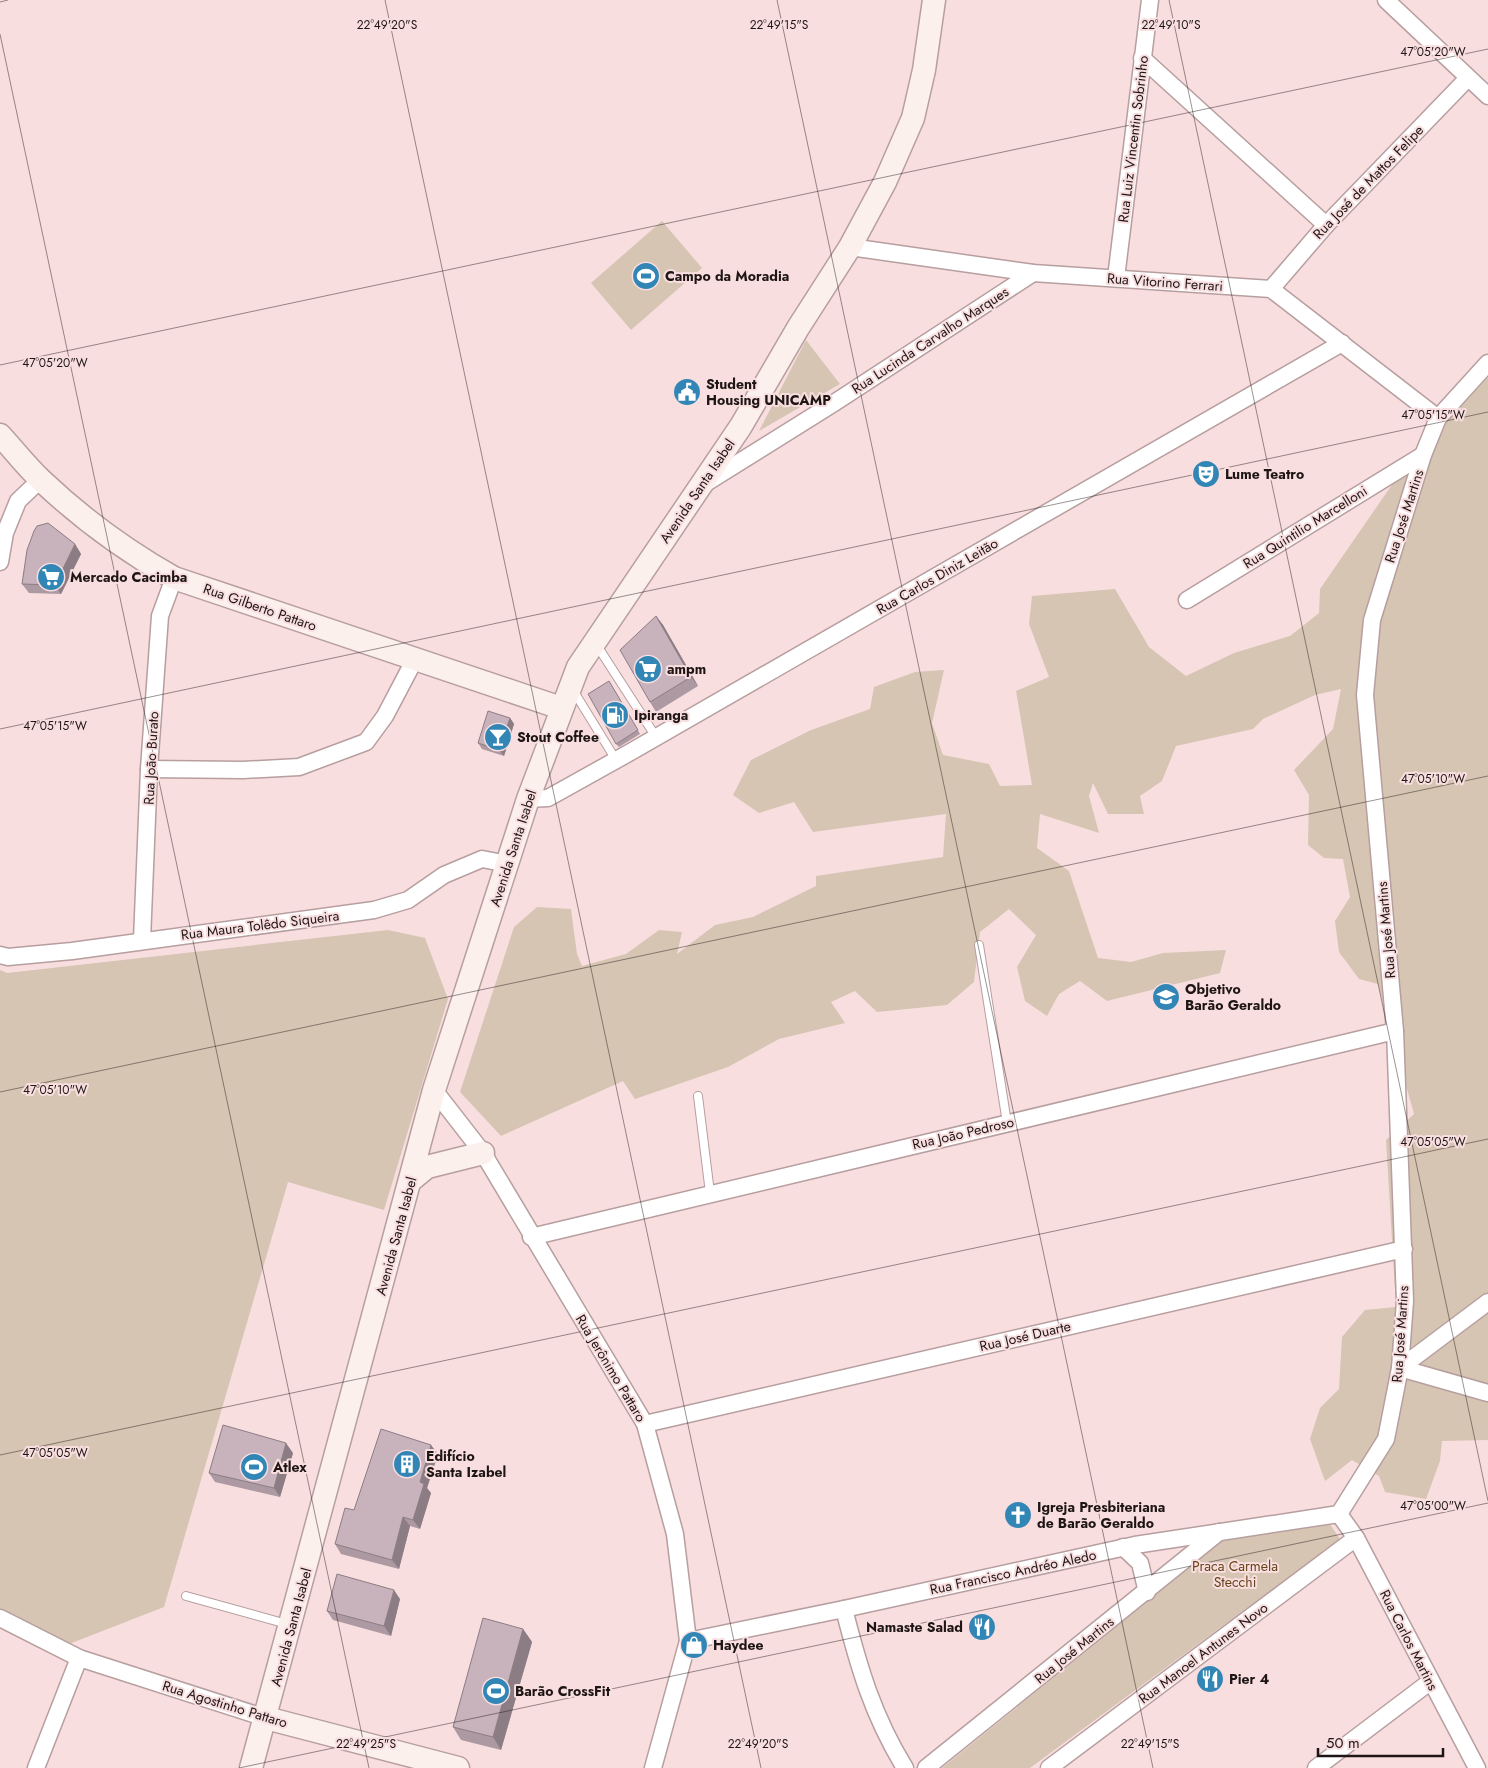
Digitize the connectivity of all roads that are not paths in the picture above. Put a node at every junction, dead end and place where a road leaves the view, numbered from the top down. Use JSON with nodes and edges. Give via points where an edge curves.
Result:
{"nodes":[{"id":1,"x":934,"y":0,"type":"edge"},
{"id":2,"x":1150,"y":0,"type":"edge"},
{"id":3,"x":1386,"y":0,"type":"edge"},
{"id":4,"x":1142,"y":58,"type":"junction"},
{"id":5,"x":1468,"y":78,"type":"junction"},
{"id":6,"x":1488,"y":96,"type":"edge"},
{"id":7,"x":1326,"y":225,"type":"junction"},
{"id":8,"x":850,"y":247,"type":"junction"},
{"id":9,"x":1033,"y":273,"type":"junction"},
{"id":10,"x":1116,"y":278,"type":"junction"},
{"id":11,"x":1271,"y":289,"type":"junction"},
{"id":12,"x":1342,"y":343,"type":"junction"},
{"id":13,"x":1488,"y":363,"type":"edge"},
{"id":14,"x":1438,"y":418,"type":"junction"},
{"id":15,"x":0,"y":435,"type":"edge"},
{"id":16,"x":1423,"y":454,"type":"junction"},
{"id":17,"x":40,"y":480,"type":"junction"},
{"id":18,"x":700,"y":486,"type":"junction"},
{"id":19,"x":0,"y":562,"type":"edge"},
{"id":20,"x":174,"y":578,"type":"junction"},
{"id":21,"x":1186,"y":600,"type":"dead end"},
{"id":22,"x":595,"y":642,"type":"junction"},
{"id":23,"x":415,"y":659,"type":"junction"},
{"id":24,"x":570,"y":686,"type":"junction"},
{"id":25,"x":561,"y":708,"type":"junction"},
{"id":26,"x":656,"y":738,"type":"junction"},
{"id":27,"x":616,"y":760,"type":"junction"},
{"id":28,"x":150,"y":769,"type":"junction"},
{"id":29,"x":528,"y":799,"type":"junction"},
{"id":30,"x":508,"y":864,"type":"junction"},
{"id":31,"x":142,"y":940,"type":"junction"},
{"id":32,"x":979,"y":945,"type":"dead end"},
{"id":33,"x":0,"y":955,"type":"edge"},
{"id":34,"x":1395,"y":1031,"type":"junction"},
{"id":35,"x":434,"y":1090,"type":"junction"},
{"id":36,"x":698,"y":1096,"type":"dead end"},
{"id":37,"x":1007,"y":1123,"type":"junction"},
{"id":38,"x":483,"y":1153,"type":"junction"},
{"id":39,"x":410,"y":1181,"type":"junction"},
{"id":40,"x":710,"y":1193,"type":"junction"},
{"id":41,"x":531,"y":1237,"type":"junction"},
{"id":42,"x":1404,"y":1249,"type":"junction"},
{"id":43,"x":1488,"y":1302,"type":"edge"},
{"id":44,"x":1400,"y":1368,"type":"junction"},
{"id":45,"x":1488,"y":1393,"type":"edge"},
{"id":46,"x":645,"y":1424,"type":"junction"},
{"id":47,"x":1339,"y":1514,"type":"junction"},
{"id":48,"x":1220,"y":1530,"type":"junction"},
{"id":49,"x":1356,"y":1538,"type":"junction"},
{"id":50,"x":1123,"y":1548,"type":"junction"},
{"id":51,"x":1147,"y":1592,"type":"junction"},
{"id":52,"x":186,"y":1596,"type":"dead end"},
{"id":53,"x":844,"y":1609,"type":"junction"},
{"id":54,"x":0,"y":1618,"type":"edge"},
{"id":55,"x":292,"y":1626,"type":"junction"},
{"id":56,"x":688,"y":1640,"type":"junction"},
{"id":57,"x":79,"y":1658,"type":"junction"},
{"id":58,"x":1431,"y":1681,"type":"junction"},
{"id":59,"x":266,"y":1718,"type":"junction"},
{"id":60,"x":36,"y":1768,"type":"edge"},
{"id":61,"x":251,"y":1768,"type":"edge"},
{"id":62,"x":458,"y":1768,"type":"edge"},
{"id":63,"x":652,"y":1768,"type":"edge"},
{"id":64,"x":906,"y":1768,"type":"edge"},
{"id":65,"x":926,"y":1768,"type":"edge"},
{"id":66,"x":1049,"y":1768,"type":"edge"},
{"id":67,"x":1316,"y":1768,"type":"edge"},
{"id":68,"x":1476,"y":1768,"type":"edge"}],
"edges":[{"from":1,"to":8,"type":"main road","name":"Avenida Santa Isabel","via":[[913,118],[885,182]]},
{"from":2,"to":4,"type":"street","name":"Rua Luiz Vincentin Sobrinho"},
{"from":3,"to":5,"type":"street"},
{"from":4,"to":7,"type":"street"},
{"from":4,"to":10,"type":"street","name":"Rua Luiz Vincentin Sobrinho"},
{"from":5,"to":6,"type":"street"},
{"from":5,"to":7,"type":"street","name":"Rua José de Mattos Felipe"},
{"from":7,"to":11,"type":"street","name":"Rua José de Mattos Felipe"},
{"from":8,"to":9,"type":"street","name":"Rua Vitorino Ferrari"},
{"from":8,"to":18,"type":"main road","name":"Avenida Santa Isabel","via":[[741,426]]},
{"from":9,"to":10,"type":"street","name":"Rua Vitorino Ferrari"},
{"from":9,"to":18,"type":"street","name":"Rua Lucinda Carvalho Marques"},
{"from":10,"to":11,"type":"street","name":"Rua Vitorino Ferrari"},
{"from":11,"to":12,"type":"street"},
{"from":12,"to":14,"type":"street"},
{"from":12,"to":26,"type":"street","name":"Rua Carlos Diniz Leitão"},
{"from":13,"to":14,"type":"street","name":"Rua José Martins"},
{"from":14,"to":16,"type":"street","name":"Rua José Martins"},
{"from":15,"to":17,"type":"main road","name":"Rua Gilberto Pattaro"},
{"from":16,"to":21,"type":"street","name":"Rua Quintilio Marcelloni"},
{"from":16,"to":34,"type":"street","name":"Rua José Martins","via":[[1372,620],[1365,695]]},
{"from":17,"to":19,"type":"street","via":[[18,501],[5,532]]},
{"from":17,"to":20,"type":"main road","name":"Rua Gilberto Pattaro","via":[[117,542]]},
{"from":18,"to":22,"type":"main road","name":"Avenida Santa Isabel"},
{"from":20,"to":23,"type":"main road","name":"Rua Gilberto Pattaro"},
{"from":20,"to":28,"type":"street","name":"Rua João Burato","via":[[160,616]]},
{"from":22,"to":24,"type":"main road","name":"Avenida Santa Isabel"},
{"from":22,"to":26,"type":"lane"},
{"from":23,"to":25,"type":"main road","name":"Rua Gilberto Pattaro"},
{"from":23,"to":28,"type":"street","via":[[385,716],[366,742],[299,767]]},
{"from":24,"to":25,"type":"main road","name":"Avenida Santa Isabel"},
{"from":24,"to":27,"type":"lane"},
{"from":25,"to":29,"type":"main road","name":"Avenida Santa Isabel"},
{"from":26,"to":27,"type":"street","name":"Rua Carlos Diniz Leitão"},
{"from":27,"to":29,"type":"street","name":"Rua Carlos Diniz Leitão","via":[[548,798]]},
{"from":28,"to":31,"type":"street","name":"Rua João Burato"},
{"from":29,"to":30,"type":"main road","name":"Avenida Santa Isabel"},
{"from":30,"to":31,"type":"street","name":"Rua Maura Tolêdo Siqueira","via":[[482,859],[444,875],[408,900],[374,910]]},
{"from":30,"to":35,"type":"main road","name":"Avenida Santa Isabel"},
{"from":31,"to":33,"type":"street","name":"Rua Maura Tolêdo Siqueira","via":[[72,951]]},
{"from":32,"to":37,"type":"lane"},
{"from":34,"to":37,"type":"street","name":"Rua João Pedroso"},
{"from":34,"to":42,"type":"street","name":"Rua José Martins"},
{"from":35,"to":38,"type":"street","name":"Rua Jerônimo Pattaro"},
{"from":35,"to":39,"type":"main road","name":"Avenida Santa Isabel"},
{"from":36,"to":40,"type":"lane"},
{"from":37,"to":40,"type":"street","name":"Rua João Pedroso"},
{"from":38,"to":39,"type":"main road","via":[[427,1167]]},
{"from":38,"to":41,"type":"street","name":"Rua Jerônimo Pattaro"},
{"from":39,"to":55,"type":"main road","name":"Avenida Santa Isabel"},
{"from":40,"to":41,"type":"street","name":"Rua João Pedroso"},
{"from":41,"to":46,"type":"street","name":"Rua Jerônimo Pattaro"},
{"from":42,"to":44,"type":"street","name":"Rua José Martins","via":[[1405,1301]]},
{"from":42,"to":46,"type":"street","name":"Rua José Duarte"},
{"from":43,"to":44,"type":"street"},
{"from":44,"to":45,"type":"street"},
{"from":44,"to":47,"type":"street","name":"Rua José Martins","via":[[1386,1439]]},
{"from":46,"to":56,"type":"street","name":"Rua Jerônimo Pattaro","via":[[675,1534]]},
{"from":47,"to":48,"type":"street","name":"Rua Francisco Andréo Aledo"},
{"from":47,"to":49,"type":"street","name":"Rua Carlos Martins"},
{"from":48,"to":50,"type":"street","name":"Rua Francisco Andréo Aledo"},
{"from":48,"to":51,"type":"street","name":"Rua José Martins"},
{"from":49,"to":58,"type":"street","name":"Rua Carlos Martins"},
{"from":49,"to":66,"type":"street","name":"Rua Manoel Antunes Novo"},
{"from":50,"to":51,"type":"street","via":[[1140,1563]]},
{"from":50,"to":53,"type":"street","name":"Rua Francisco Andréo Aledo"},
{"from":51,"to":65,"type":"street","name":"Rua José Martins"},
{"from":52,"to":55,"type":"lane"},
{"from":53,"to":56,"type":"street","name":"Rua Francisco Andréo Aledo"},
{"from":53,"to":64,"type":"street","via":[[867,1689],[885,1736]]},
{"from":54,"to":57,"type":"street","name":"Rua Agostinho Pattaro"},
{"from":55,"to":59,"type":"main road","name":"Avenida Santa Isabel"},
{"from":56,"to":63,"type":"street","name":"Rua Jerônimo Pattaro"},
{"from":57,"to":59,"type":"street","name":"Rua Agostinho Pattaro"},
{"from":57,"to":60,"type":"street"},
{"from":58,"to":67,"type":"street"},
{"from":58,"to":68,"type":"street","name":"Rua Carlos Martins"},
{"from":59,"to":61,"type":"main road","name":"Avenida Santa Isabel"},
{"from":59,"to":62,"type":"main road","name":"Rua Agostinho Pattaro"}]}
